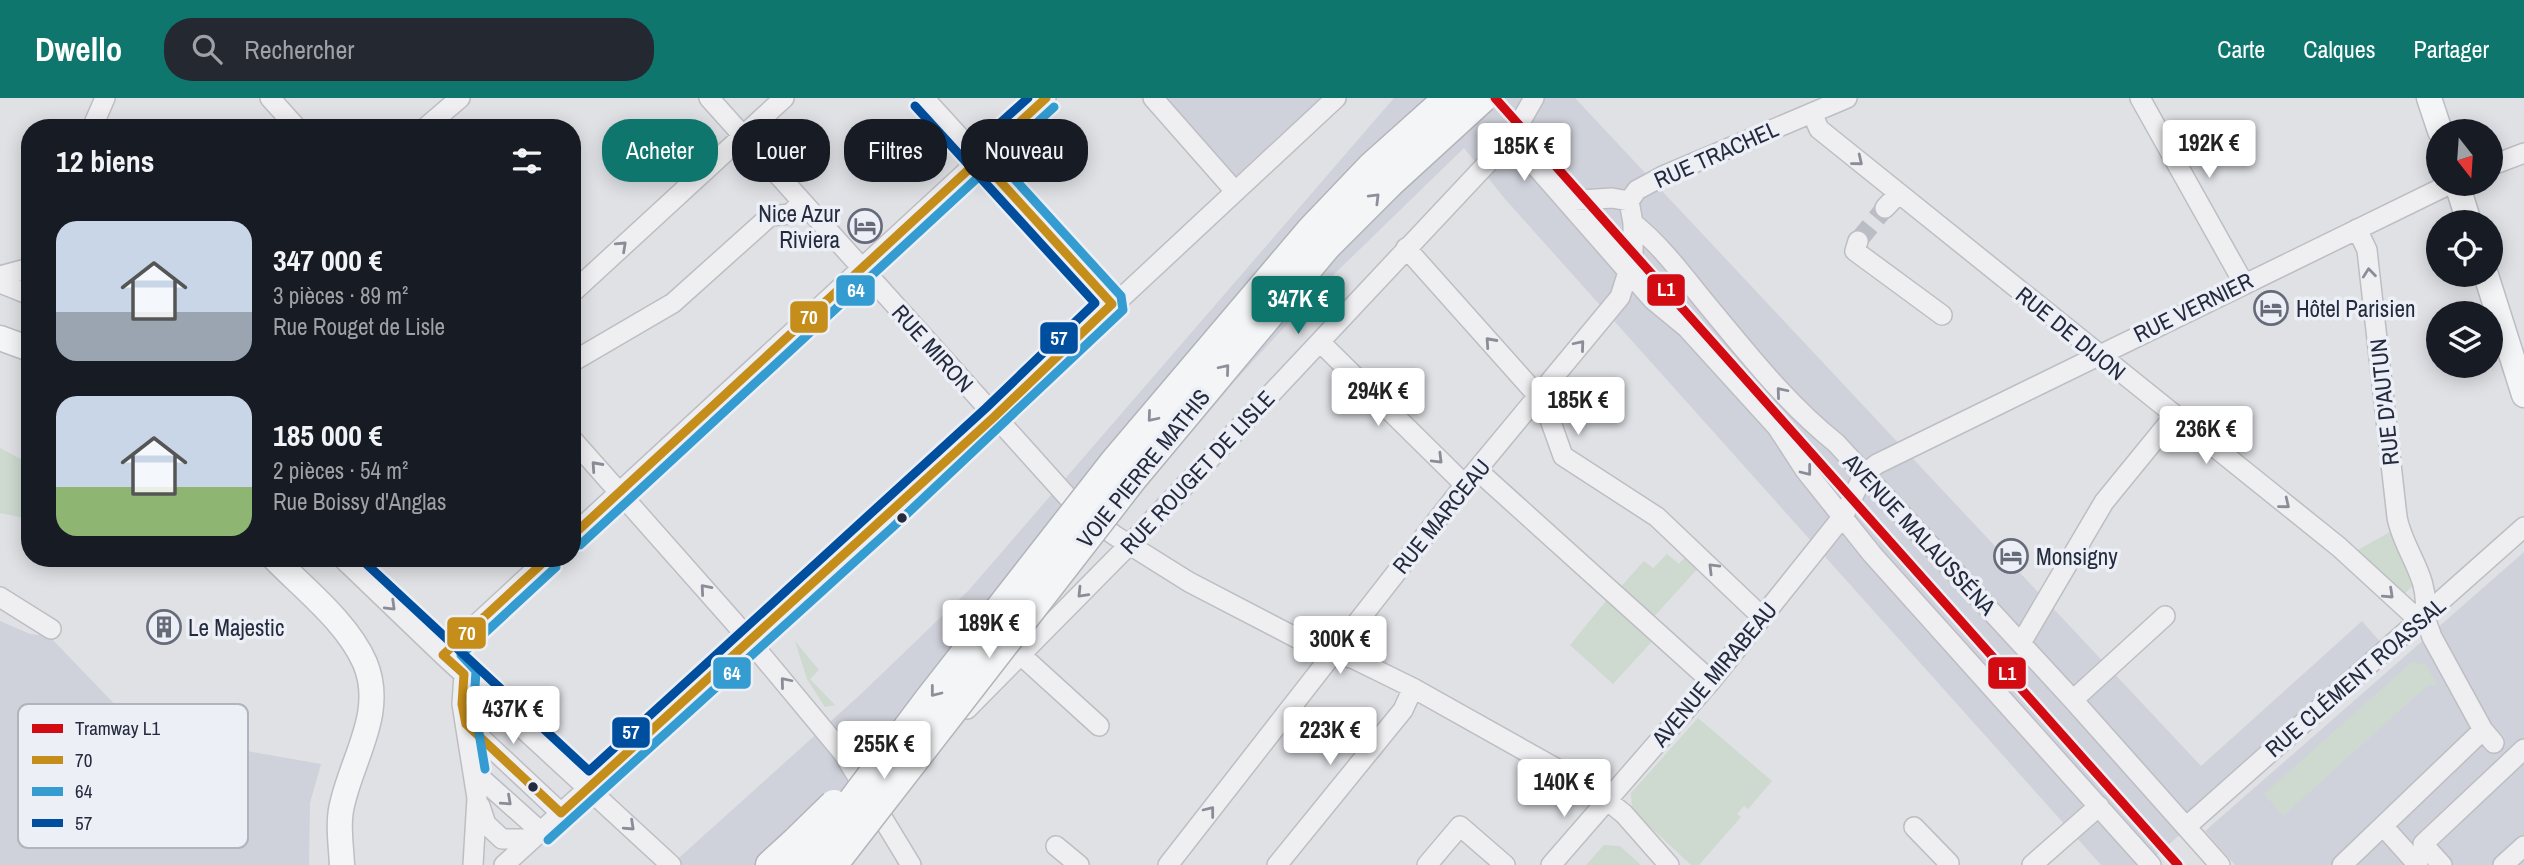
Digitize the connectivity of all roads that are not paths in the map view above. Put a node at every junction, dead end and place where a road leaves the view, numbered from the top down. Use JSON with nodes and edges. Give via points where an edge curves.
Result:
{"nodes":[{"id":1,"x":105,"y":98,"type":"edge"},
{"id":2,"x":270,"y":98,"type":"edge"},
{"id":3,"x":709,"y":98,"type":"edge"},
{"id":4,"x":784,"y":98,"type":"edge"},
{"id":5,"x":924,"y":98,"type":"edge"},
{"id":6,"x":1046,"y":98,"type":"edge"},
{"id":7,"x":1153,"y":98,"type":"edge"},
{"id":8,"x":1336,"y":98,"type":"edge"},
{"id":9,"x":1448,"y":98,"type":"edge"},
{"id":10,"x":1483,"y":98,"type":"edge"},
{"id":11,"x":1534,"y":98,"type":"edge"},
{"id":12,"x":1847,"y":98,"type":"edge"},
{"id":13,"x":2140,"y":98,"type":"edge"},
{"id":14,"x":2429,"y":98,"type":"edge"},
{"id":15,"x":454,"y":100,"type":"edge"},
{"id":16,"x":1812,"y":113,"type":"junction"},
{"id":17,"x":96,"y":119,"type":"edge"},
{"id":18,"x":289,"y":119,"type":"edge"},
{"id":19,"x":434,"y":119,"type":"edge"},
{"id":20,"x":761,"y":119,"type":"edge"},
{"id":21,"x":1023,"y":119,"type":"edge"},
{"id":22,"x":2436,"y":119,"type":"edge"},
{"id":23,"x":732,"y":125,"type":"edge"},
{"id":24,"x":1511,"y":138,"type":"junction"},
{"id":25,"x":961,"y":139,"type":"edge"},
{"id":26,"x":732,"y":146,"type":"edge"},
{"id":27,"x":2524,"y":153,"type":"edge"},
{"id":28,"x":2503,"y":161,"type":"edge"},
{"id":29,"x":961,"y":175,"type":"edge"},
{"id":30,"x":782,"y":182,"type":"edge"},
{"id":31,"x":1000,"y":182,"type":"edge"},
{"id":32,"x":1234,"y":190,"type":"junction"},
{"id":33,"x":2426,"y":196,"type":"edge"},
{"id":34,"x":1567,"y":201,"type":"junction"},
{"id":35,"x":1629,"y":201,"type":"junction"},
{"id":36,"x":801,"y":203,"type":"junction"},
{"id":37,"x":1633,"y":223,"type":"junction"},
{"id":38,"x":2357,"y":229,"type":"junction"},
{"id":39,"x":1858,"y":241,"type":"dead end"},
{"id":40,"x":1406,"y":248,"type":"junction"},
{"id":41,"x":860,"y":267,"type":"junction"},
{"id":42,"x":21,"y":270,"type":"edge"},
{"id":43,"x":1629,"y":272,"type":"junction"},
{"id":44,"x":0,"y":276,"type":"edge"},
{"id":45,"x":0,"y":282,"type":"edge"},
{"id":46,"x":2243,"y":282,"type":"junction"},
{"id":47,"x":581,"y":285,"type":"edge"},
{"id":48,"x":2490,"y":287,"type":"edge"},
{"id":49,"x":21,"y":291,"type":"edge"},
{"id":50,"x":1112,"y":304,"type":"junction"},
{"id":51,"x":1942,"y":315,"type":"dead end"},
{"id":52,"x":0,"y":338,"type":"edge"},
{"id":53,"x":1320,"y":342,"type":"junction"},
{"id":54,"x":21,"y":346,"type":"edge"},
{"id":55,"x":2097,"y":355,"type":"junction"},
{"id":56,"x":581,"y":357,"type":"edge"},
{"id":57,"x":2524,"y":395,"type":"edge"},
{"id":58,"x":1538,"y":396,"type":"junction"},
{"id":59,"x":2175,"y":415,"type":"junction"},
{"id":60,"x":994,"y":417,"type":"junction"},
{"id":61,"x":581,"y":449,"type":"edge"},
{"id":62,"x":1864,"y":474,"type":"junction"},
{"id":63,"x":1471,"y":477,"type":"junction"},
{"id":64,"x":620,"y":493,"type":"junction"},
{"id":65,"x":1844,"y":515,"type":"junction"},
{"id":66,"x":2524,"y":527,"type":"edge"},
{"id":67,"x":581,"y":528,"type":"edge"},
{"id":68,"x":1130,"y":544,"type":"junction"},
{"id":69,"x":282,"y":567,"type":"edge"},
{"id":70,"x":351,"y":567,"type":"edge"},
{"id":71,"x":538,"y":567,"type":"edge"},
{"id":72,"x":0,"y":597,"type":"edge"},
{"id":73,"x":2424,"y":615,"type":"junction"},
{"id":74,"x":1762,"y":616,"type":"junction"},
{"id":75,"x":2165,"y":616,"type":"dead end"},
{"id":76,"x":51,"y":629,"type":"dead end"},
{"id":77,"x":750,"y":641,"type":"junction"},
{"id":78,"x":2021,"y":643,"type":"junction"},
{"id":79,"x":1333,"y":653,"type":"junction"},
{"id":80,"x":443,"y":655,"type":"junction"},
{"id":81,"x":1022,"y":656,"type":"junction"},
{"id":82,"x":464,"y":674,"type":"junction"},
{"id":83,"x":1711,"y":681,"type":"junction"},
{"id":84,"x":1413,"y":688,"type":"junction"},
{"id":85,"x":2073,"y":700,"type":"junction"},
{"id":86,"x":466,"y":724,"type":"junction"},
{"id":87,"x":1099,"y":726,"type":"dead end"},
{"id":88,"x":2524,"y":749,"type":"edge"},
{"id":89,"x":885,"y":757,"type":"junction"},
{"id":90,"x":473,"y":772,"type":"junction"},
{"id":91,"x":589,"y":788,"type":"junction"},
{"id":92,"x":477,"y":798,"type":"junction"},
{"id":93,"x":1608,"y":798,"type":"junction"},
{"id":94,"x":873,"y":801,"type":"junction"},
{"id":95,"x":2099,"y":806,"type":"junction"},
{"id":96,"x":561,"y":813,"type":"junction"},
{"id":97,"x":2383,"y":826,"type":"junction"},
{"id":98,"x":1914,"y":827,"type":"dead end"},
{"id":99,"x":2186,"y":827,"type":"junction"},
{"id":100,"x":536,"y":835,"type":"junction"},
{"id":101,"x":1056,"y":846,"type":"dead end"},
{"id":102,"x":2524,"y":846,"type":"edge"},
{"id":103,"x":1949,"y":863,"type":"dead end"},
{"id":104,"x":2439,"y":864,"type":"edge"},
{"id":105,"x":342,"y":865,"type":"edge"},
{"id":106,"x":472,"y":865,"type":"edge"},
{"id":107,"x":504,"y":865,"type":"edge"},
{"id":108,"x":671,"y":865,"type":"edge"},
{"id":109,"x":770,"y":865,"type":"edge"},
{"id":110,"x":804,"y":865,"type":"edge"},
{"id":111,"x":820,"y":865,"type":"edge"},
{"id":112,"x":835,"y":865,"type":"edge"},
{"id":113,"x":911,"y":865,"type":"edge"},
{"id":114,"x":1079,"y":865,"type":"edge"},
{"id":115,"x":1168,"y":865,"type":"edge"},
{"id":116,"x":1276,"y":865,"type":"edge"},
{"id":117,"x":1427,"y":865,"type":"edge"},
{"id":118,"x":1505,"y":865,"type":"edge"},
{"id":119,"x":1551,"y":865,"type":"edge"},
{"id":120,"x":1668,"y":865,"type":"edge"},
{"id":121,"x":2032,"y":865,"type":"edge"},
{"id":122,"x":2151,"y":865,"type":"edge"},
{"id":123,"x":2220,"y":865,"type":"edge"},
{"id":124,"x":2342,"y":865,"type":"edge"},
{"id":125,"x":2418,"y":865,"type":"edge"},
{"id":126,"x":2503,"y":865,"type":"edge"}],
"edges":[{"from":1,"to":17,"type":"street"},
{"from":2,"to":18,"type":"street"},
{"from":3,"to":23,"type":"street","name":"RUE MIRON"},
{"from":4,"to":20,"type":"street"},
{"from":5,"to":25,"type":"street"},
{"from":6,"to":21,"type":"street"},
{"from":7,"to":32,"type":"street"},
{"from":8,"to":32,"type":"street"},
{"from":9,"to":89,"type":"highway","name":"VOIE PIERRE MATHIS","one_way":true,"bridge":true,"via":[[1310,230],[1114,462]]},
{"from":112,"to":10,"type":"highway","name":"VOIE PIERRE MATHIS","one_way":true,"bridge":true,"via":[[1126,488],[1326,247]]},
{"from":11,"to":24,"type":"street","name":"RUE ROUGET DE LISLE"},
{"from":12,"to":16,"type":"street","name":"RUE TRACHEL"},
{"from":13,"to":46,"type":"street"},
{"from":14,"to":22,"type":"main road"},
{"from":15,"to":19,"type":"street"},
{"from":16,"to":35,"type":"street","name":"RUE TRACHEL","via":[[1663,176],[1637,190]]},
{"from":16,"to":55,"type":"street","name":"RUE DE DIJON","one_way":true,"via":[[1819,129],[1892,201]]},
{"from":24,"to":34,"type":"street","name":"AVENUE MALAUSSÉNA"},
{"from":24,"to":40,"type":"street","name":"RUE ROUGET DE LISLE"},
{"from":47,"to":26,"type":"street","one_way":true},
{"from":27,"to":28,"type":"street"},
{"from":29,"to":41,"type":"street"},
{"from":30,"to":36,"type":"street","name":"RUE MIRON"},
{"from":31,"to":50,"type":"street"},
{"from":32,"to":50,"type":"street"},
{"from":33,"to":38,"type":"street","name":"RUE VERNIER"},
{"from":34,"to":35,"type":"street"},
{"from":34,"to":43,"type":"street","name":"AVENUE MALAUSSÉNA"},
{"from":35,"to":37,"type":"street"},
{"from":36,"to":41,"type":"street","name":"RUE MIRON"},
{"from":36,"to":56,"type":"street","via":[[790,214],[770,216],[673,303]]},
{"from":37,"to":43,"type":"street","name":"RUE MARCEAU"},
{"from":62,"to":37,"type":"street","name":"AVENUE MALAUSSÉNA","one_way":true,"via":[[1836,443],[1799,414],[1683,272]]},
{"from":38,"to":46,"type":"street","name":"RUE VERNIER"},
{"from":73,"to":38,"type":"street","name":"RUE D'AUTUN","one_way":true,"via":[[2423,583],[2400,535],[2367,250]]},
{"from":39,"to":51,"type":"street","via":[[1855,251]]},
{"from":40,"to":53,"type":"street","name":"RUE ROUGET DE LISLE"},
{"from":58,"to":40,"type":"street","one_way":true},
{"from":41,"to":60,"type":"street","name":"RUE MIRON"},
{"from":41,"to":64,"type":"street"},
{"from":42,"to":44,"type":"street"},
{"from":58,"to":43,"type":"street","name":"RUE MARCEAU","one_way":true,"via":[[1617,302]]},
{"from":43,"to":65,"type":"street","name":"AVENUE MALAUSSÉNA","one_way":true,"via":[[1777,427],[1805,470]]},
{"from":45,"to":49,"type":"street"},
{"from":46,"to":55,"type":"street","name":"RUE VERNIER"},
{"from":48,"to":57,"type":"main road"},
{"from":50,"to":60,"type":"street"},
{"from":52,"to":54,"type":"main road"},
{"from":53,"to":63,"type":"street","one_way":true},
{"from":53,"to":68,"type":"street","name":"RUE ROUGET DE LISLE"},
{"from":55,"to":59,"type":"street","name":"RUE DE DIJON"},
{"from":55,"to":62,"type":"street","name":"RUE VERNIER"},
{"from":58,"to":63,"type":"street","name":"RUE MARCEAU"},
{"from":74,"to":58,"type":"street","one_way":true,"via":[[1657,517],[1563,456]]},
{"from":59,"to":73,"type":"street","name":"RUE DE DIJON","one_way":true,"via":[[2339,547],[2411,613]]},
{"from":59,"to":78,"type":"street","via":[[2104,502]]},
{"from":60,"to":68,"type":"street","name":"RUE MIRON","via":[[1074,503]]},
{"from":60,"to":77,"type":"street"},
{"from":64,"to":61,"type":"street","one_way":true},
{"from":62,"to":65,"type":"street","name":"AVENUE MIRABEAU"},
{"from":62,"to":78,"type":"street","name":"AVENUE MALAUSSÉNA"},
{"from":63,"to":79,"type":"street","name":"RUE MARCEAU"},
{"from":63,"to":83,"type":"street"},
{"from":64,"to":67,"type":"street"},
{"from":77,"to":64,"type":"street","one_way":true},
{"from":65,"to":74,"type":"street","name":"AVENUE MIRABEAU"},
{"from":65,"to":95,"type":"street","name":"AVENUE MALAUSSÉNA","via":[[1872,554]]},
{"from":66,"to":73,"type":"street","name":"RUE CLÉMENT ROASSAL"},
{"from":68,"to":79,"type":"street","name":"RUE MIRON","via":[[1189,582]]},
{"from":68,"to":81,"type":"street","name":"RUE ROUGET DE LISLE","one_way":true},
{"from":69,"to":105,"type":"main road","via":[[353,643],[372,685],[372,709],[342,802]]},
{"from":70,"to":80,"type":"street","one_way":true},
{"from":71,"to":80,"type":"street"},
{"from":72,"to":76,"type":"street"},
{"from":73,"to":97,"type":"street","via":[[2488,737]]},
{"from":73,"to":99,"type":"street","name":"RUE CLÉMENT ROASSAL"},
{"from":74,"to":83,"type":"street","name":"AVENUE MIRABEAU"},
{"from":75,"to":85,"type":"street"},
{"from":77,"to":91,"type":"street"},
{"from":94,"to":77,"type":"street","one_way":true,"via":[[843,753]]},
{"from":78,"to":85,"type":"street","name":"AVENUE MALAUSSÉNA"},
{"from":79,"to":84,"type":"street","name":"RUE MIRON"},
{"from":115,"to":79,"type":"street","name":"RUE MARCEAU","one_way":true},
{"from":80,"to":82,"type":"street"},
{"from":81,"to":87,"type":"street"},
{"from":81,"to":94,"type":"street","name":"RUE ROUGET DE LISLE"},
{"from":82,"to":86,"type":"street"},
{"from":82,"to":91,"type":"street"},
{"from":83,"to":93,"type":"street","name":"AVENUE MIRABEAU"},
{"from":84,"to":93,"type":"street","name":"RUE MIRON"},
{"from":84,"to":116,"type":"street","via":[[1402,710]]},
{"from":85,"to":99,"type":"street","name":"AVENUE MALAUSSÉNA"},
{"from":86,"to":90,"type":"street"},
{"from":86,"to":96,"type":"street"},
{"from":88,"to":104,"type":"street","via":[[2423,844]]},
{"from":89,"to":109,"type":"highway","bridge":true},
{"from":89,"to":110,"type":"highway","name":"VOIE PIERRE MATHIS","bridge":true},
{"from":90,"to":92,"type":"street"},
{"from":90,"to":100,"type":"street","one_way":true},
{"from":91,"to":96,"type":"street"},
{"from":91,"to":108,"type":"street","one_way":true},
{"from":92,"to":100,"type":"street","via":[[492,832],[502,839]]},
{"from":92,"to":106,"type":"street"},
{"from":93,"to":119,"type":"street","name":"AVENUE MIRABEAU"},
{"from":93,"to":120,"type":"street","name":"RUE MIRON"},
{"from":94,"to":111,"type":"street"},
{"from":94,"to":112,"type":"street"},
{"from":94,"to":113,"type":"street"},
{"from":95,"to":121,"type":"street"},
{"from":95,"to":122,"type":"street","name":"AVENUE MALAUSSÉNA"},
{"from":96,"to":100,"type":"street"},
{"from":97,"to":124,"type":"street"},
{"from":97,"to":125,"type":"street"},
{"from":98,"to":103,"type":"street"},
{"from":99,"to":123,"type":"street","name":"AVENUE MALAUSSÉNA"},
{"from":100,"to":107,"type":"street"},
{"from":101,"to":114,"type":"street"},
{"from":102,"to":126,"type":"street"},
{"from":117,"to":118,"type":"street","via":[[1460,826]]}]}
